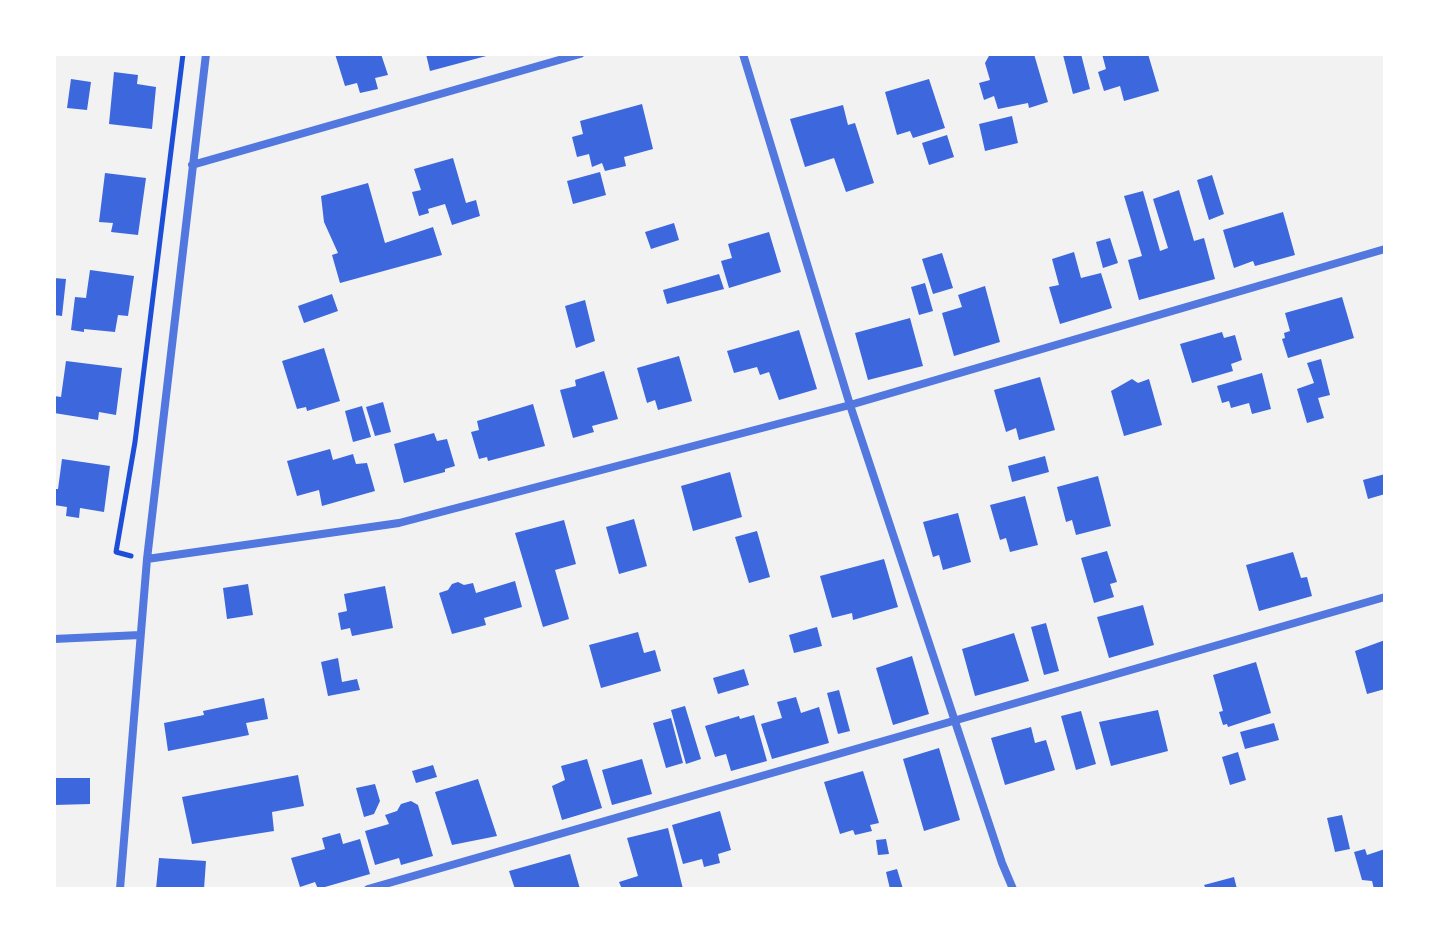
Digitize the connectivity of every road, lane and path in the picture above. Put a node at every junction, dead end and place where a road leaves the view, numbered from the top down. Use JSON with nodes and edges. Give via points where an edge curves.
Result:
{"nodes":[{"id":1,"x":183,"y":54,"type":"edge"},
{"id":2,"x":206,"y":54,"type":"edge"},
{"id":3,"x":580,"y":54,"type":"edge"},
{"id":4,"x":743,"y":54,"type":"edge"},
{"id":5,"x":192,"y":165,"type":"junction"},
{"id":6,"x":1385,"y":249,"type":"edge"},
{"id":7,"x":850,"y":405,"type":"junction"},
{"id":8,"x":147,"y":559,"type":"junction"},
{"id":9,"x":1385,"y":597,"type":"edge"},
{"id":10,"x":140,"y":635,"type":"junction"},
{"id":11,"x":56,"y":641,"type":"edge"},
{"id":12,"x":955,"y":721,"type":"junction"},
{"id":13,"x":120,"y":889,"type":"edge"},
{"id":14,"x":368,"y":889,"type":"edge"},
{"id":15,"x":1013,"y":889,"type":"edge"}],
"edges":[{"from":1,"to":8,"type":"path","via":[[135,442],[116,552]]},
{"from":2,"to":5,"type":"street"},
{"from":3,"to":5,"type":"street"},
{"from":4,"to":7,"type":"street"},
{"from":5,"to":8,"type":"street"},
{"from":6,"to":7,"type":"street"},
{"from":7,"to":8,"type":"street","via":[[399,523]]},
{"from":7,"to":12,"type":"street"},
{"from":8,"to":10,"type":"street"},
{"from":9,"to":12,"type":"street"},
{"from":10,"to":11,"type":"street"},
{"from":10,"to":13,"type":"street"},
{"from":12,"to":14,"type":"street"},
{"from":12,"to":15,"type":"street"}]}
